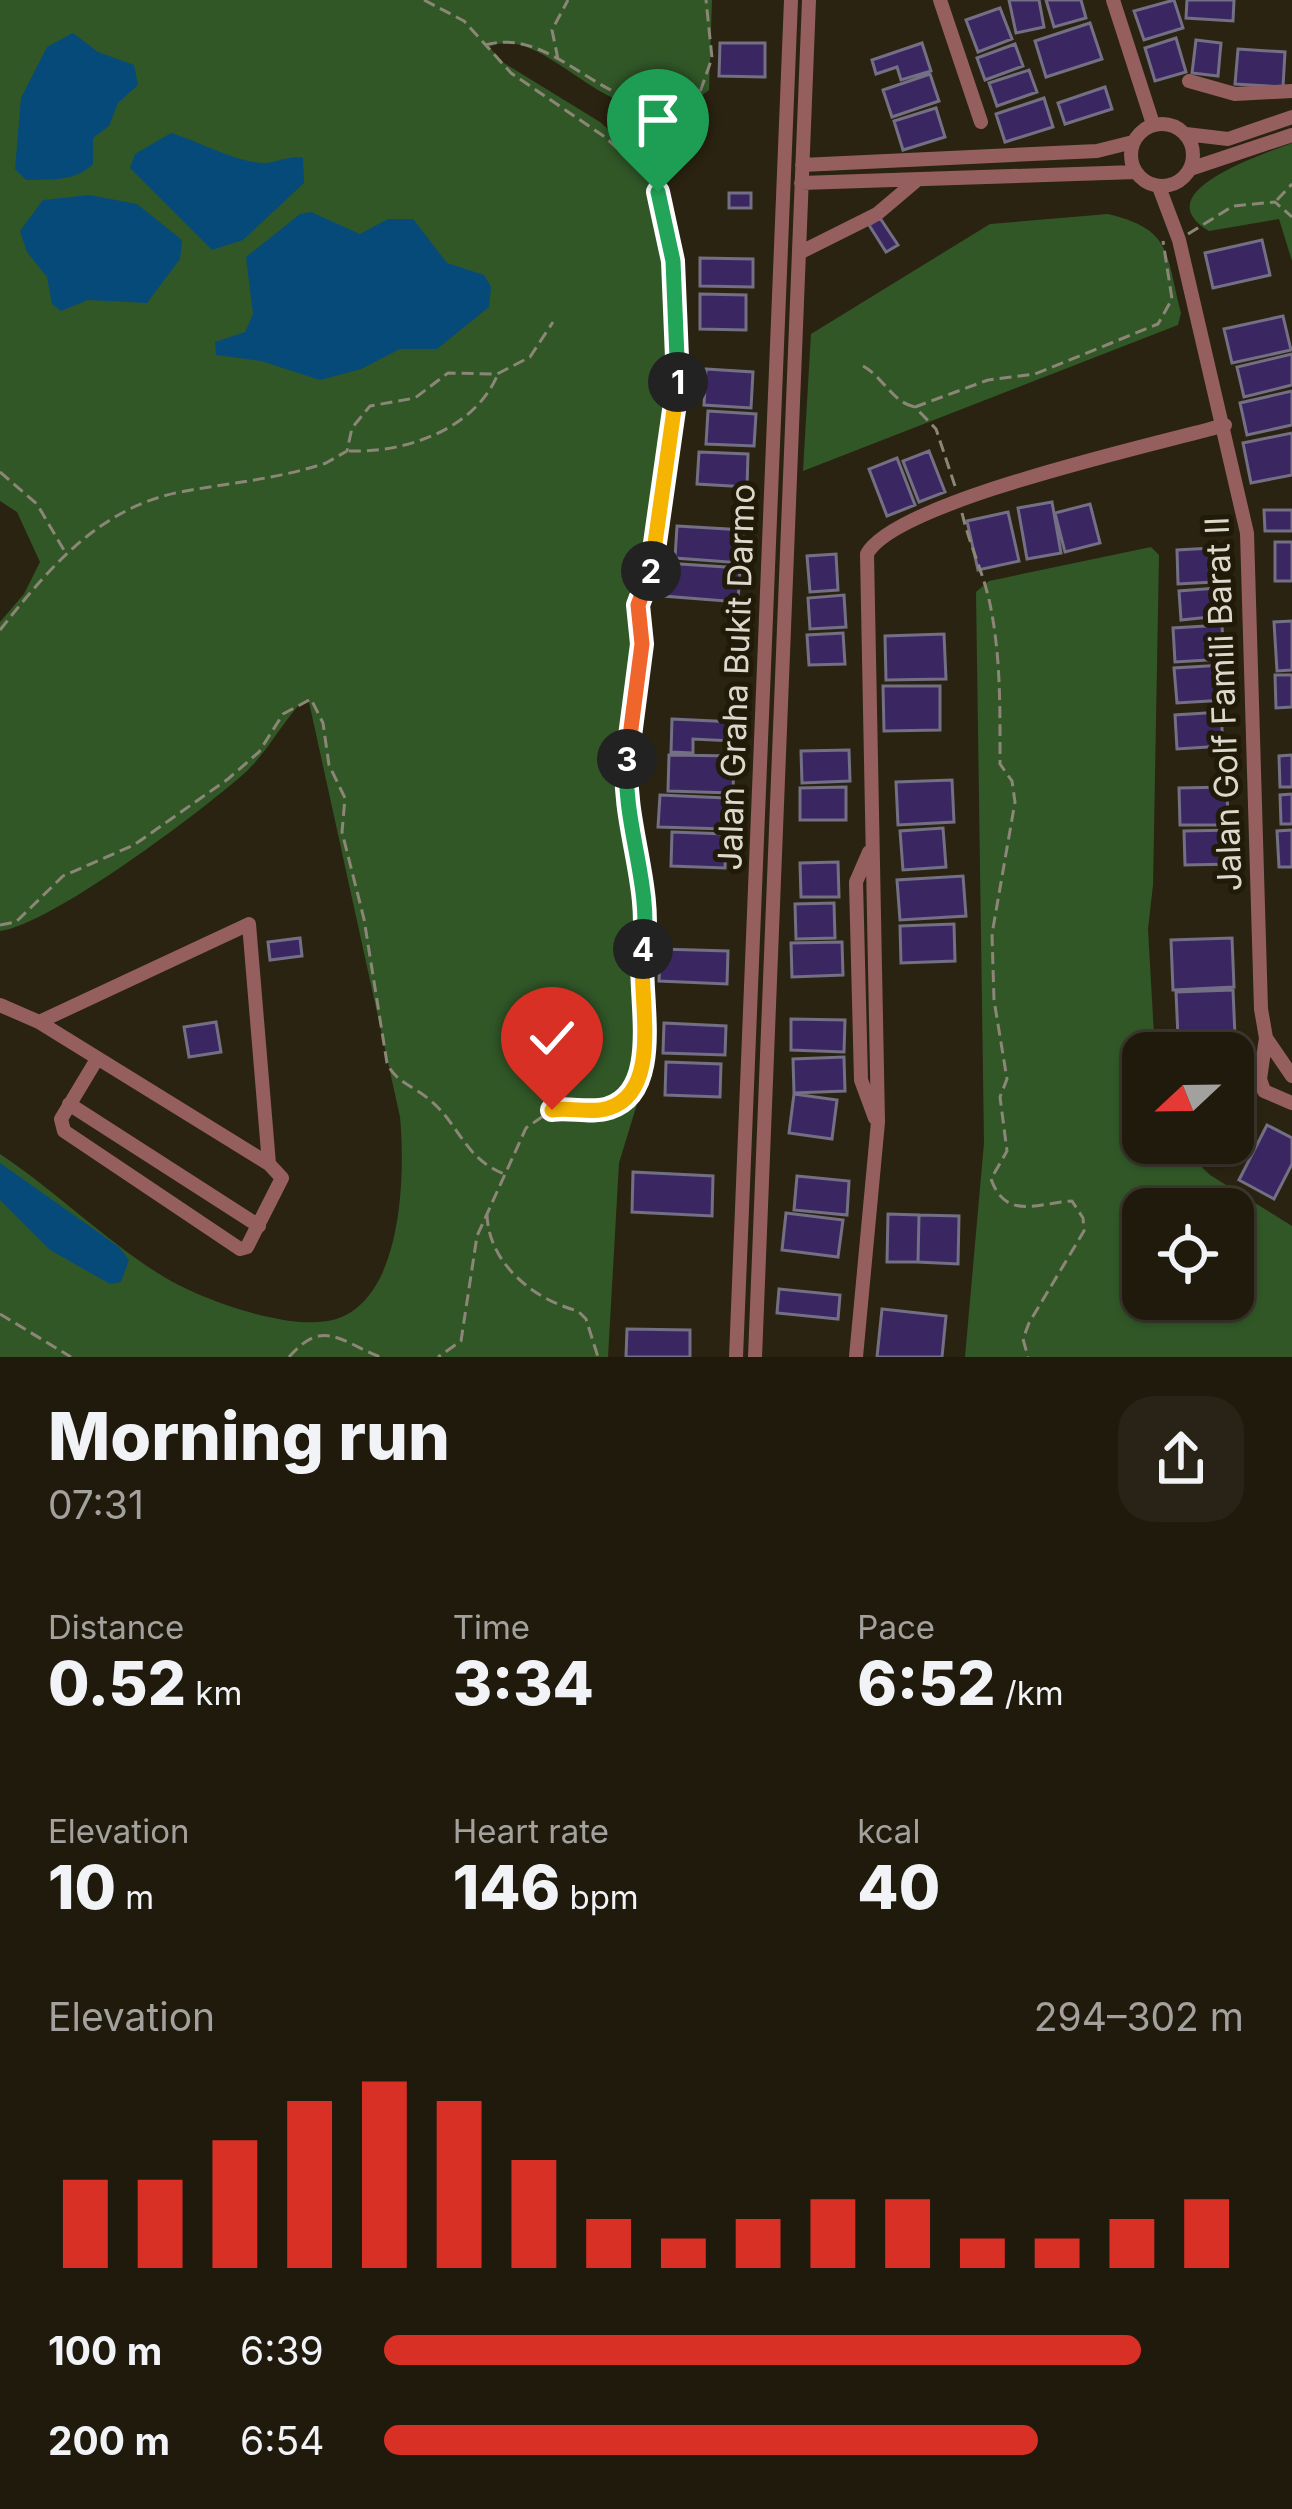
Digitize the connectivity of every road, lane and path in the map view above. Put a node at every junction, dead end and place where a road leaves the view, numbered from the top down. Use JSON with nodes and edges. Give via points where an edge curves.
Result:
{"nodes":[{"id":1,"x":424,"y":0,"type":"edge"},
{"id":2,"x":568,"y":0,"type":"edge"},
{"id":3,"x":706,"y":0,"type":"edge"},
{"id":4,"x":790,"y":0,"type":"edge"},
{"id":5,"x":809,"y":0,"type":"edge"},
{"id":6,"x":940,"y":0,"type":"edge"},
{"id":7,"x":1113,"y":0,"type":"edge"},
{"id":8,"x":484,"y":46,"type":"junction"},
{"id":9,"x":560,"y":64,"type":"junction"},
{"id":10,"x":1189,"y":81,"type":"dead end"},
{"id":11,"x":1292,"y":92,"type":"edge"},
{"id":12,"x":1292,"y":117,"type":"edge"},
{"id":13,"x":981,"y":122,"type":"dead end"},
{"id":14,"x":1153,"y":124,"type":"junction"},
{"id":15,"x":1186,"y":134,"type":"junction"},
{"id":16,"x":1292,"y":135,"type":"edge"},
{"id":17,"x":1133,"y":142,"type":"junction"},
{"id":18,"x":802,"y":165,"type":"junction"},
{"id":19,"x":1136,"y":172,"type":"junction"},
{"id":20,"x":1184,"y":176,"type":"junction"},
{"id":21,"x":918,"y":180,"type":"junction"},
{"id":22,"x":801,"y":183,"type":"junction"},
{"id":23,"x":1292,"y":184,"type":"edge"},
{"id":24,"x":1159,"y":187,"type":"junction"},
{"id":25,"x":1275,"y":202,"type":"junction"},
{"id":26,"x":1292,"y":217,"type":"edge"},
{"id":27,"x":1178,"y":236,"type":"junction"},
{"id":28,"x":799,"y":253,"type":"junction"},
{"id":29,"x":553,"y":322,"type":"dead end"},
{"id":30,"x":863,"y":366,"type":"dead end"},
{"id":31,"x":497,"y":374,"type":"junction"},
{"id":32,"x":915,"y":407,"type":"junction"},
{"id":33,"x":1225,"y":425,"type":"junction"},
{"id":34,"x":347,"y":451,"type":"junction"},
{"id":35,"x":0,"y":472,"type":"edge"},
{"id":36,"x":959,"y":501,"type":"junction"},
{"id":37,"x":66,"y":553,"type":"junction"},
{"id":38,"x":0,"y":630,"type":"edge"},
{"id":39,"x":0,"y":925,"type":"edge"},
{"id":40,"x":0,"y":1005,"type":"edge"},
{"id":41,"x":39,"y":1022,"type":"junction"},
{"id":42,"x":1266,"y":1038,"type":"junction"},
{"id":43,"x":97,"y":1059,"type":"junction"},
{"id":44,"x":1292,"y":1076,"type":"edge"},
{"id":45,"x":1292,"y":1103,"type":"edge"},
{"id":46,"x":69,"y":1104,"type":"junction"},
{"id":47,"x":269,"y":1164,"type":"junction"},
{"id":48,"x":506,"y":1174,"type":"junction"},
{"id":49,"x":487,"y":1212,"type":"junction"},
{"id":50,"x":259,"y":1226,"type":"junction"},
{"id":51,"x":0,"y":1314,"type":"edge"},
{"id":52,"x":71,"y":1357,"type":"edge"},
{"id":53,"x":289,"y":1357,"type":"edge"},
{"id":54,"x":380,"y":1357,"type":"edge"},
{"id":55,"x":438,"y":1357,"type":"edge"},
{"id":56,"x":598,"y":1357,"type":"edge"},
{"id":57,"x":736,"y":1357,"type":"edge"},
{"id":58,"x":755,"y":1357,"type":"edge"},
{"id":59,"x":856,"y":1357,"type":"edge"},
{"id":60,"x":1028,"y":1357,"type":"edge"}],
"edges":[{"from":1,"to":8,"type":"path","via":[[455,14]]},
{"from":2,"to":9,"type":"path","via":[[552,30]]},
{"from":3,"to":9,"type":"path","via":[[710,74],[699,95],[680,105],[651,108]]},
{"from":4,"to":57,"type":"street","name":"Jalan Graha Bukit Darmo"},
{"from":5,"to":18,"type":"street","name":"Jalan Graha Bukit Darmo"},
{"from":6,"to":13,"type":"street"},
{"from":7,"to":14,"type":"street"},
{"from":8,"to":9,"type":"path","via":[[524,45]]},
{"from":8,"to":48,"type":"path","via":[[604,136],[658,192],[673,261],[679,369],[652,567],[638,605],[642,644],[625,791],[646,901],[639,982],[646,1057],[634,1086],[607,1109],[537,1116]]},
{"from":10,"to":11,"type":"street","via":[[1235,94]]},
{"from":12,"to":15,"type":"street","via":[[1228,140]]},
{"from":14,"to":15,"type":"street"},
{"from":14,"to":17,"type":"street"},
{"from":15,"to":20,"type":"street","via":[[1193,152]]},
{"from":16,"to":20,"type":"street"},
{"from":17,"to":18,"type":"street","via":[[1097,151]]},
{"from":17,"to":19,"type":"street"},
{"from":18,"to":22,"type":"street","name":"Jalan Graha Bukit Darmo"},
{"from":19,"to":21,"type":"street"},
{"from":19,"to":24,"type":"street"},
{"from":20,"to":24,"type":"street"},
{"from":20,"to":27,"type":"street","name":"Jalan Golf Famili Barat II"},
{"from":21,"to":22,"type":"street"},
{"from":21,"to":28,"type":"street","via":[[877,214]]},
{"from":22,"to":28,"type":"street","name":"Jalan Graha Bukit Darmo"},
{"from":23,"to":25,"type":"path"},
{"from":24,"to":27,"type":"street","name":"Jalan Golf Famili Barat II"},
{"from":25,"to":26,"type":"path"},
{"from":25,"to":27,"type":"path","via":[[1233,206]]},
{"from":27,"to":32,"type":"path","via":[[1162,241],[1172,298],[1158,324],[1035,374],[988,380]]},
{"from":27,"to":33,"type":"street","name":"Jalan Golf Famili Barat II"},
{"from":28,"to":58,"type":"street","name":"Jalan Graha Bukit Darmo"},
{"from":29,"to":31,"type":"path","via":[[530,357]]},
{"from":30,"to":32,"type":"path"},
{"from":31,"to":34,"type":"path","via":[[463,415],[414,446]]},
{"from":31,"to":34,"type":"path","via":[[448,373],[415,398],[370,406],[352,428]]},
{"from":32,"to":36,"type":"path","via":[[936,429]]},
{"from":33,"to":36,"type":"street"},
{"from":33,"to":42,"type":"street","name":"Jalan Golf Famili Barat II","via":[[1247,533]]},
{"from":34,"to":37,"type":"path","via":[[301,471],[151,500]]},
{"from":35,"to":37,"type":"path","via":[[37,504]]},
{"from":36,"to":59,"type":"street","via":[[886,530],[867,554],[878,1122]]},
{"from":36,"to":60,"type":"path","via":[[988,597],[1004,703],[1000,764],[1015,790],[992,934],[1007,1151],[991,1179],[1011,1206],[1072,1201],[1083,1218],[1084,1231],[1029,1323]]},
{"from":37,"to":38,"type":"path"},
{"from":39,"to":48,"type":"path","via":[[16,922],[63,876],[134,845],[228,779],[259,752],[283,714],[311,699],[345,798],[343,832],[387,1063],[393,1077],[441,1112],[475,1159]]},
{"from":40,"to":41,"type":"street"},
{"from":41,"to":43,"type":"street"},
{"from":41,"to":47,"type":"street","via":[[249,924]]},
{"from":42,"to":44,"type":"street","name":"Jalan Golf Famili Barat II"},
{"from":42,"to":45,"type":"street","name":"Jalan Golf Famili Barat II","via":[[1259,1079],[1264,1091]]},
{"from":43,"to":46,"type":"street"},
{"from":43,"to":47,"type":"street"},
{"from":46,"to":50,"type":"street"},
{"from":46,"to":50,"type":"street","via":[[61,1119],[72,1139],[235,1246],[247,1247]]},
{"from":47,"to":50,"type":"street","via":[[282,1178]]},
{"from":48,"to":49,"type":"path"},
{"from":49,"to":55,"type":"path","via":[[461,1341]]},
{"from":49,"to":56,"type":"path","via":[[492,1250],[503,1265],[586,1319]]},
{"from":51,"to":52,"type":"path"},
{"from":53,"to":54,"type":"path","via":[[310,1336],[326,1334]]}]}
